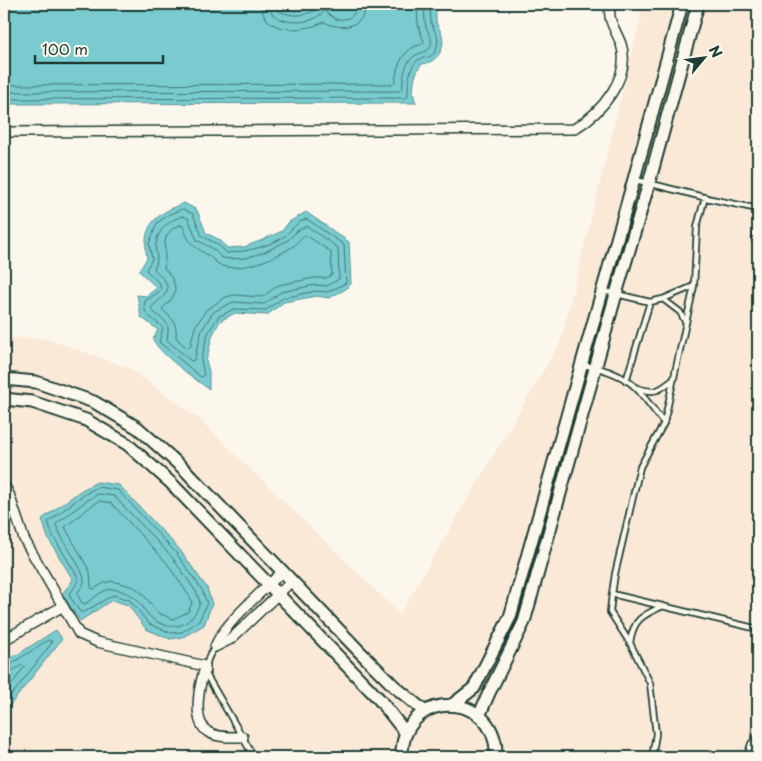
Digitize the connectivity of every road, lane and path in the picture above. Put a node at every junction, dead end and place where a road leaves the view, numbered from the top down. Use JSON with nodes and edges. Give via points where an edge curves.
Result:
{"nodes":[{"id":1,"x":611,"y":4,"type":"edge"},
{"id":2,"x":682,"y":4,"type":"edge"},
{"id":3,"x":698,"y":4,"type":"edge"},
{"id":4,"x":4,"y":132,"type":"edge"},
{"id":5,"x":634,"y":179,"type":"junction"},
{"id":6,"x":649,"y":183,"type":"junction"},
{"id":7,"x":705,"y":197,"type":"junction"},
{"id":8,"x":758,"y":209,"type":"edge"},
{"id":9,"x":758,"y":226,"type":"edge"},
{"id":10,"x":758,"y":241,"type":"edge"},
{"id":11,"x":694,"y":286,"type":"junction"},
{"id":12,"x":602,"y":291,"type":"junction"},
{"id":13,"x":616,"y":294,"type":"junction"},
{"id":14,"x":663,"y":299,"type":"junction"},
{"id":15,"x":650,"y":302,"type":"junction"},
{"id":16,"x":686,"y":323,"type":"junction"},
{"id":17,"x":582,"y":364,"type":"junction"},
{"id":18,"x":595,"y":367,"type":"junction"},
{"id":19,"x":4,"y":379,"type":"edge"},
{"id":20,"x":674,"y":379,"type":"junction"},
{"id":21,"x":626,"y":381,"type":"junction"},
{"id":22,"x":635,"y":387,"type":"junction"},
{"id":23,"x":4,"y":399,"type":"edge"},
{"id":24,"x":664,"y":423,"type":"junction"},
{"id":25,"x":4,"y":485,"type":"edge"},
{"id":26,"x":283,"y":571,"type":"junction"},
{"id":27,"x":292,"y":581,"type":"junction"},
{"id":28,"x":269,"y":585,"type":"junction"},
{"id":29,"x":612,"y":594,"type":"junction"},
{"id":30,"x":278,"y":595,"type":"junction"},
{"id":31,"x":63,"y":606,"type":"junction"},
{"id":32,"x":663,"y":606,"type":"junction"},
{"id":33,"x":758,"y":629,"type":"edge"},
{"id":34,"x":4,"y":640,"type":"edge"},
{"id":35,"x":630,"y":643,"type":"junction"},
{"id":36,"x":216,"y":648,"type":"junction"},
{"id":37,"x":205,"y":667,"type":"junction"},
{"id":38,"x":452,"y":705,"type":"junction"},
{"id":39,"x":424,"y":711,"type":"junction"},
{"id":40,"x":479,"y":716,"type":"junction"},
{"id":41,"x":405,"y":732,"type":"junction"},
{"id":42,"x":758,"y":735,"type":"edge"},
{"id":43,"x":243,"y":738,"type":"junction"},
{"id":44,"x":254,"y":757,"type":"edge"},
{"id":45,"x":402,"y":757,"type":"edge"},
{"id":46,"x":496,"y":757,"type":"edge"},
{"id":47,"x":652,"y":757,"type":"edge"},
{"id":48,"x":747,"y":757,"type":"edge"}],
"edges":[{"from":1,"to":4,"type":"street","via":[[613,28],[624,57],[622,75],[595,113],[574,129]]},
{"from":2,"to":5,"type":"street"},
{"from":3,"to":6,"type":"street"},
{"from":5,"to":6,"type":"lane"},
{"from":5,"to":12,"type":"street"},
{"from":6,"to":7,"type":"lane"},
{"from":6,"to":13,"type":"street"},
{"from":7,"to":8,"type":"lane"},
{"from":7,"to":11,"type":"lane","via":[[697,227]]},
{"from":9,"to":10,"type":"lane","via":[[755,240]]},
{"from":11,"to":14,"type":"lane"},
{"from":11,"to":16,"type":"lane"},
{"from":12,"to":13,"type":"lane"},
{"from":12,"to":17,"type":"street"},
{"from":13,"to":15,"type":"lane"},
{"from":13,"to":18,"type":"street"},
{"from":14,"to":15,"type":"lane"},
{"from":14,"to":16,"type":"lane","via":[[680,312]]},
{"from":15,"to":21,"type":"lane"},
{"from":16,"to":20,"type":"lane"},
{"from":17,"to":18,"type":"lane"},
{"from":17,"to":38,"type":"street","via":[[510,617],[474,688]]},
{"from":18,"to":21,"type":"lane"},
{"from":18,"to":40,"type":"street","via":[[524,622]]},
{"from":19,"to":26,"type":"street","via":[[36,382],[94,402],[138,428],[184,469]]},
{"from":20,"to":22,"type":"lane","via":[[651,392]]},
{"from":20,"to":24,"type":"lane"},
{"from":21,"to":22,"type":"lane"},
{"from":22,"to":24,"type":"lane"},
{"from":23,"to":28,"type":"street","via":[[32,402],[86,420],[127,444],[170,483]]},
{"from":24,"to":29,"type":"lane","via":[[640,467]]},
{"from":25,"to":31,"type":"street","via":[[24,539]]},
{"from":26,"to":27,"type":"street"},
{"from":26,"to":28,"type":"street"},
{"from":27,"to":30,"type":"street"},
{"from":27,"to":39,"type":"street","via":[[394,686]]},
{"from":28,"to":30,"type":"street"},
{"from":28,"to":36,"type":"street","via":[[224,632]]},
{"from":29,"to":32,"type":"lane"},
{"from":29,"to":35,"type":"lane","via":[[610,612]]},
{"from":30,"to":36,"type":"street","via":[[231,639]]},
{"from":30,"to":41,"type":"street","via":[[380,699]]},
{"from":31,"to":34,"type":"street"},
{"from":31,"to":37,"type":"street","via":[[79,634],[97,642]]},
{"from":32,"to":33,"type":"lane"},
{"from":32,"to":35,"type":"lane","via":[[642,616],[632,629]]},
{"from":35,"to":47,"type":"lane","via":[[650,683],[656,734]]},
{"from":36,"to":37,"type":"lane"},
{"from":37,"to":43,"type":"lane"},
{"from":37,"to":43,"type":"street","via":[[198,699],[204,729],[209,733]]},
{"from":38,"to":39,"type":"street"},
{"from":38,"to":40,"type":"street"},
{"from":39,"to":41,"type":"street"},
{"from":40,"to":46,"type":"street","via":[[495,742]]},
{"from":41,"to":45,"type":"street"},
{"from":42,"to":48,"type":"lane"},
{"from":43,"to":44,"type":"lane"}]}
